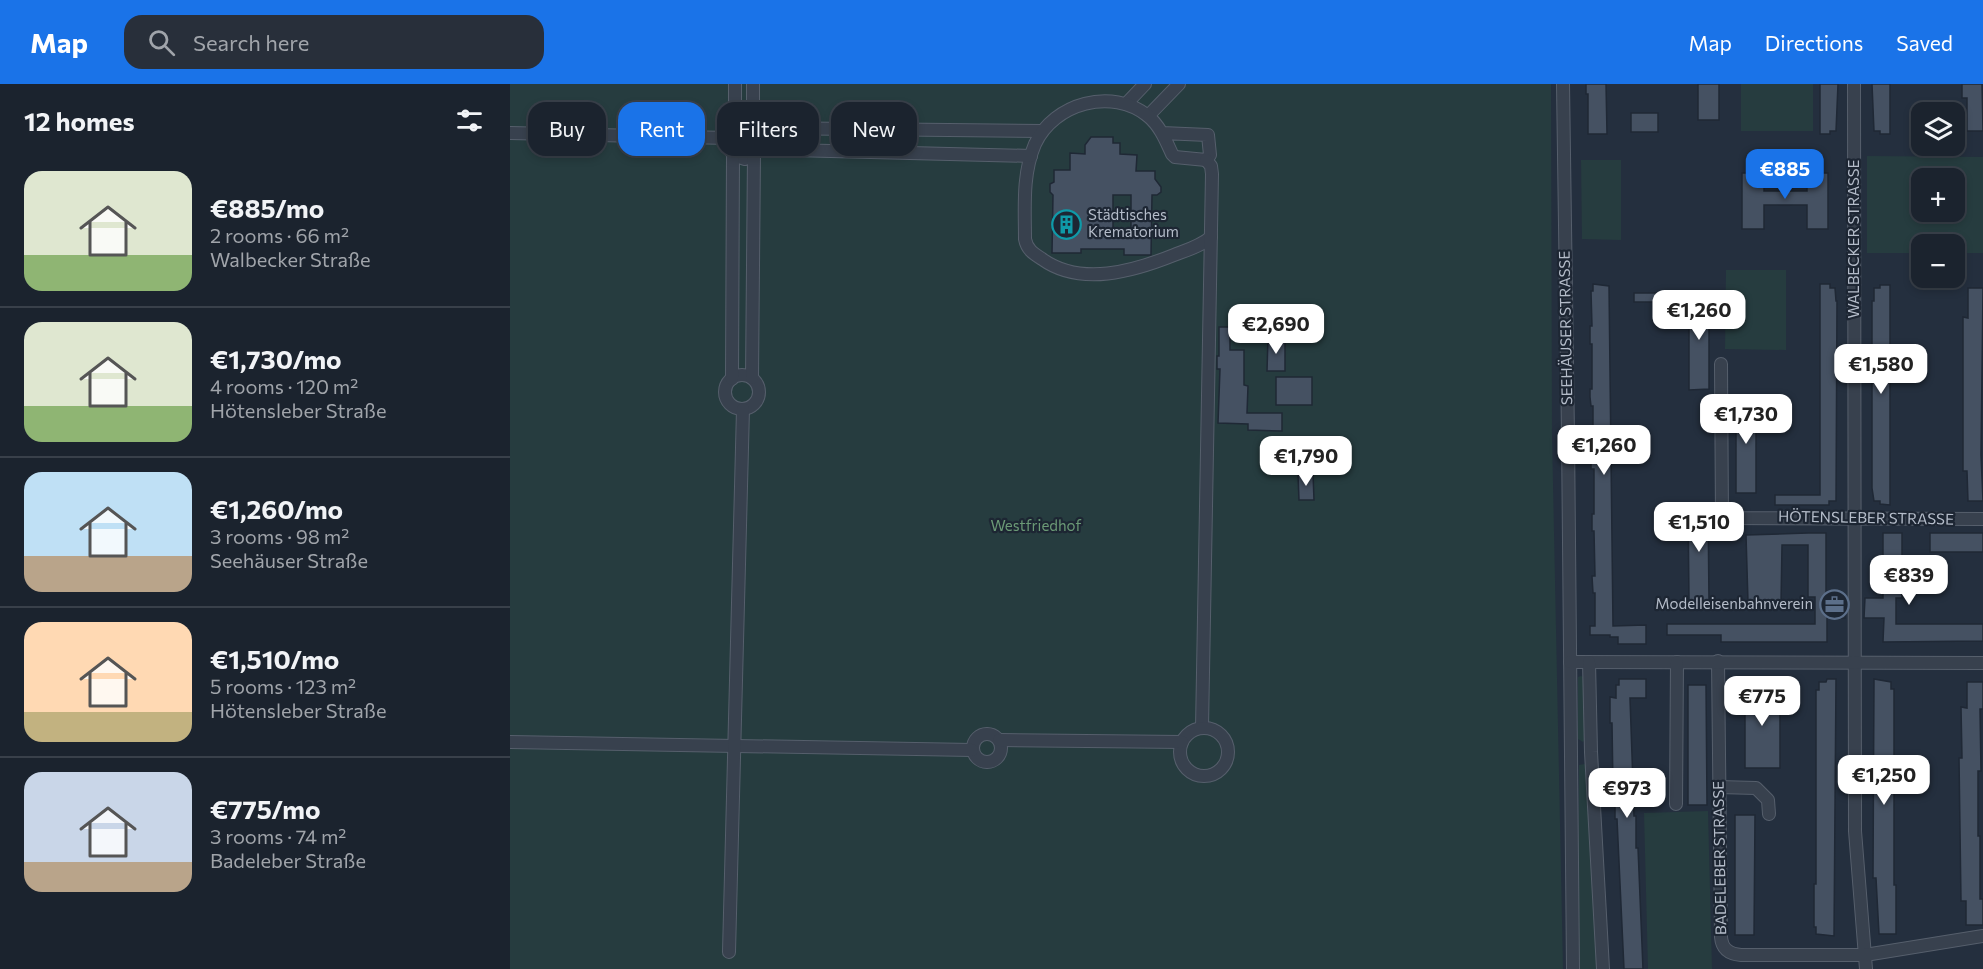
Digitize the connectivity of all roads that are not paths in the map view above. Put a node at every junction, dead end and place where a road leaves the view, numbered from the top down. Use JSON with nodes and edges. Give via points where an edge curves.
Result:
{"nodes":[{"id":1,"x":735,"y":84,"type":"edge"},
{"id":2,"x":753,"y":84,"type":"edge"},
{"id":3,"x":1145,"y":84,"type":"edge"},
{"id":4,"x":1179,"y":84,"type":"edge"},
{"id":5,"x":1563,"y":84,"type":"edge"},
{"id":6,"x":1854,"y":84,"type":"edge"},
{"id":7,"x":735,"y":102,"type":"edge"},
{"id":8,"x":754,"y":102,"type":"edge"},
{"id":9,"x":1125,"y":104,"type":"junction"},
{"id":10,"x":1148,"y":116,"type":"junction"},
{"id":11,"x":819,"y":126,"type":"edge"},
{"id":12,"x":1042,"y":131,"type":"junction"},
{"id":13,"x":510,"y":133,"type":"edge"},
{"id":14,"x":1162,"y":133,"type":"junction"},
{"id":15,"x":717,"y":138,"type":"edge"},
{"id":16,"x":819,"y":153,"type":"edge"},
{"id":17,"x":733,"y":156,"type":"edge"},
{"id":18,"x":755,"y":156,"type":"edge"},
{"id":19,"x":1031,"y":156,"type":"junction"},
{"id":20,"x":1206,"y":160,"type":"junction"},
{"id":21,"x":1211,"y":237,"type":"junction"},
{"id":22,"x":1721,"y":364,"type":"dead end"},
{"id":23,"x":752,"y":378,"type":"junction"},
{"id":24,"x":732,"y":379,"type":"junction"},
{"id":25,"x":742,"y":409,"type":"junction"},
{"id":26,"x":1854,"y":519,"type":"junction"},
{"id":27,"x":1983,"y":519,"type":"edge"},
{"id":28,"x":1718,"y":661,"type":"junction"},
{"id":29,"x":1570,"y":662,"type":"junction"},
{"id":30,"x":1588,"y":662,"type":"junction"},
{"id":31,"x":1677,"y":662,"type":"junction"},
{"id":32,"x":1854,"y":662,"type":"junction"},
{"id":33,"x":1983,"y":663,"type":"edge"},
{"id":34,"x":1202,"y":728,"type":"junction"},
{"id":35,"x":999,"y":740,"type":"junction"},
{"id":36,"x":510,"y":742,"type":"edge"},
{"id":37,"x":1182,"y":742,"type":"junction"},
{"id":38,"x":735,"y":745,"type":"junction"},
{"id":39,"x":972,"y":750,"type":"junction"},
{"id":40,"x":1571,"y":752,"type":"junction"},
{"id":41,"x":1591,"y":752,"type":"junction"},
{"id":42,"x":1719,"y":788,"type":"junction"},
{"id":43,"x":1676,"y":804,"type":"dead end"},
{"id":44,"x":1769,"y":814,"type":"dead end"},
{"id":45,"x":1983,"y":936,"type":"edge"},
{"id":46,"x":729,"y":952,"type":"dead end"},
{"id":47,"x":1865,"y":955,"type":"junction"},
{"id":48,"x":1573,"y":969,"type":"edge"},
{"id":49,"x":1603,"y":969,"type":"edge"},
{"id":50,"x":1866,"y":969,"type":"edge"}],
"edges":[{"from":1,"to":7,"type":"street"},
{"from":2,"to":8,"type":"street"},
{"from":3,"to":9,"type":"street"},
{"from":4,"to":10,"type":"street"},
{"from":5,"to":29,"type":"street","name":"SEEHÄUSER STRASSE"},
{"from":6,"to":26,"type":"street","name":"WALBECKER STRASSE"},
{"from":9,"to":10,"type":"street"},
{"from":9,"to":12,"type":"street","via":[[1103,101],[1081,105],[1060,115]]},
{"from":10,"to":14,"type":"street"},
{"from":11,"to":12,"type":"street"},
{"from":12,"to":19,"type":"street"},
{"from":13,"to":15,"type":"street"},
{"from":14,"to":20,"type":"street","via":[[1175,157]]},
{"from":14,"to":20,"type":"street","via":[[1208,135],[1210,155]]},
{"from":16,"to":19,"type":"street"},
{"from":17,"to":24,"type":"street"},
{"from":18,"to":23,"type":"street"},
{"from":19,"to":21,"type":"street","via":[[1026,174],[1025,242],[1031,252],[1055,268],[1095,275],[1140,269]]},
{"from":20,"to":21,"type":"street","via":[[1212,168]]},
{"from":21,"to":34,"type":"street"},
{"from":22,"to":26,"type":"street","name":"HÖTENSLEBER STRASSE","via":[[1722,518]]},
{"from":23,"to":24,"type":"street","via":[[743,375]]},
{"from":23,"to":25,"type":"street","via":[[759,387],[758,398]]},
{"from":24,"to":25,"type":"street","via":[[725,395],[733,406]]},
{"from":25,"to":38,"type":"street"},
{"from":26,"to":27,"type":"street","name":"HÖTENSLEBER STRASSE"},
{"from":26,"to":32,"type":"street","name":"WALBECKER STRASSE"},
{"from":28,"to":31,"type":"street"},
{"from":28,"to":32,"type":"street"},
{"from":28,"to":42,"type":"street","name":"BADELEBER STRASSE"},
{"from":29,"to":30,"type":"street"},
{"from":29,"to":40,"type":"street","name":"SEEHÄUSER STRASSE"},
{"from":30,"to":31,"type":"street"},
{"from":30,"to":41,"type":"street"},
{"from":31,"to":43,"type":"street"},
{"from":32,"to":33,"type":"street"},
{"from":32,"to":47,"type":"street","name":"WALBECKER STRASSE","via":[[1855,831]]},
{"from":34,"to":37,"type":"street"},
{"from":34,"to":37,"type":"street","via":[[1214,730],[1226,741],[1228,754],[1219,771],[1203,776],[1188,770],[1181,759]]},
{"from":35,"to":37,"type":"street"},
{"from":35,"to":39,"type":"street","via":[[990,734],[980,736]]},
{"from":35,"to":39,"type":"street","via":[[1001,752],[993,761],[981,762]]},
{"from":36,"to":38,"type":"street"},
{"from":38,"to":39,"type":"street"},
{"from":38,"to":46,"type":"street"},
{"from":40,"to":41,"type":"street"},
{"from":40,"to":48,"type":"street","name":"SEEHÄUSER STRASSE"},
{"from":41,"to":49,"type":"street"},
{"from":42,"to":44,"type":"street","via":[[1756,788],[1768,800]]},
{"from":42,"to":47,"type":"street","name":"BADELEBER STRASSE","via":[[1720,937],[1724,948],[1741,955]]},
{"from":45,"to":47,"type":"street"},
{"from":47,"to":50,"type":"street","name":"WALBECKER STRASSE"}]}
